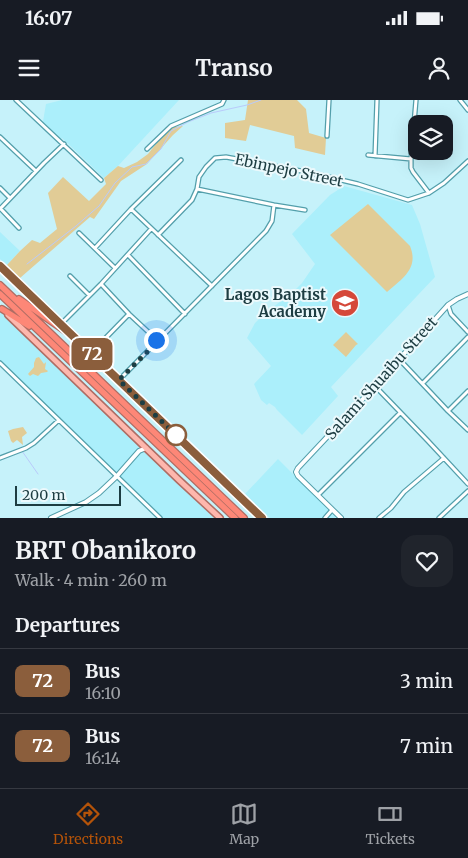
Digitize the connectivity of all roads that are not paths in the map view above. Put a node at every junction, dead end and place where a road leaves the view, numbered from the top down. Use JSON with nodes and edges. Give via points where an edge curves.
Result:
{"nodes":[{"id":1,"x":16,"y":100,"type":"edge"},
{"id":2,"x":224,"y":100,"type":"edge"},
{"id":3,"x":329,"y":100,"type":"edge"},
{"id":4,"x":377,"y":100,"type":"edge"},
{"id":5,"x":416,"y":100,"type":"edge"},
{"id":6,"x":460,"y":100,"type":"edge"},
{"id":7,"x":468,"y":110,"type":"edge"},
{"id":8,"x":415,"y":115,"type":"edge"},
{"id":9,"x":327,"y":136,"type":"dead end"},
{"id":10,"x":0,"y":137,"type":"edge"},
{"id":11,"x":64,"y":144,"type":"junction"},
{"id":12,"x":147,"y":149,"type":"dead end"},
{"id":13,"x":368,"y":155,"type":"dead end"},
{"id":14,"x":375,"y":156,"type":"junction"},
{"id":15,"x":408,"y":159,"type":"edge"},
{"id":16,"x":181,"y":160,"type":"dead end"},
{"id":17,"x":411,"y":160,"type":"edge"},
{"id":18,"x":467,"y":165,"type":"edge"},
{"id":19,"x":36,"y":171,"type":"junction"},
{"id":20,"x":101,"y":180,"type":"dead end"},
{"id":21,"x":0,"y":188,"type":"edge"},
{"id":22,"x":197,"y":189,"type":"junction"},
{"id":23,"x":428,"y":193,"type":"junction"},
{"id":24,"x":10,"y":198,"type":"junction"},
{"id":25,"x":274,"y":205,"type":"junction"},
{"id":26,"x":0,"y":209,"type":"edge"},
{"id":27,"x":131,"y":209,"type":"junction"},
{"id":28,"x":305,"y":210,"type":"dead end"},
{"id":29,"x":19,"y":228,"type":"dead end"},
{"id":30,"x":152,"y":229,"type":"junction"},
{"id":31,"x":79,"y":233,"type":"dead end"},
{"id":32,"x":158,"y":235,"type":"junction"},
{"id":33,"x":95,"y":248,"type":"junction"},
{"id":34,"x":128,"y":255,"type":"junction"},
{"id":35,"x":0,"y":266,"type":"edge"},
{"id":36,"x":115,"y":268,"type":"junction"},
{"id":37,"x":70,"y":276,"type":"dead end"},
{"id":38,"x":0,"y":284,"type":"edge"},
{"id":39,"x":100,"y":284,"type":"junction"},
{"id":40,"x":212,"y":286,"type":"junction"},
{"id":41,"x":6,"y":290,"type":"junction"},
{"id":42,"x":0,"y":294,"type":"edge"},
{"id":43,"x":468,"y":294,"type":"edge"},
{"id":44,"x":90,"y":295,"type":"junction"},
{"id":45,"x":448,"y":305,"type":"junction"},
{"id":46,"x":1,"y":308,"type":"edge"},
{"id":47,"x":129,"y":314,"type":"junction"},
{"id":48,"x":185,"y":314,"type":"junction"},
{"id":49,"x":61,"y":324,"type":"junction"},
{"id":50,"x":468,"y":332,"type":"edge"},
{"id":51,"x":41,"y":334,"type":"junction"},
{"id":52,"x":71,"y":335,"type":"junction"},
{"id":53,"x":468,"y":337,"type":"edge"},
{"id":54,"x":158,"y":341,"type":"junction"},
{"id":55,"x":91,"y":353,"type":"junction"},
{"id":56,"x":399,"y":358,"type":"junction"},
{"id":57,"x":0,"y":363,"type":"edge"},
{"id":58,"x":119,"y":380,"type":"junction"},
{"id":59,"x":423,"y":383,"type":"junction"},
{"id":60,"x":375,"y":386,"type":"junction"},
{"id":61,"x":468,"y":391,"type":"edge"},
{"id":62,"x":448,"y":411,"type":"junction"},
{"id":63,"x":400,"y":414,"type":"junction"},
{"id":64,"x":59,"y":420,"type":"junction"},
{"id":65,"x":468,"y":430,"type":"edge"},
{"id":66,"x":140,"y":442,"type":"junction"},
{"id":67,"x":147,"y":448,"type":"junction"},
{"id":68,"x":139,"y":451,"type":"junction"},
{"id":69,"x":0,"y":458,"type":"edge"},
{"id":70,"x":444,"y":458,"type":"junction"},
{"id":71,"x":117,"y":476,"type":"junction"},
{"id":72,"x":468,"y":484,"type":"edge"},
{"id":73,"x":468,"y":490,"type":"edge"},
{"id":74,"x":318,"y":495,"type":"junction"},
{"id":75,"x":332,"y":510,"type":"junction"},
{"id":76,"x":54,"y":517,"type":"edge"},
{"id":77,"x":160,"y":518,"type":"edge"},
{"id":78,"x":220,"y":518,"type":"edge"},
{"id":79,"x":235,"y":518,"type":"edge"},
{"id":80,"x":244,"y":518,"type":"edge"},
{"id":81,"x":262,"y":518,"type":"edge"},
{"id":82,"x":325,"y":518,"type":"edge"},
{"id":83,"x":341,"y":518,"type":"edge"},
{"id":84,"x":379,"y":518,"type":"edge"},
{"id":85,"x":439,"y":518,"type":"edge"}],
"edges":[{"from":1,"to":11,"type":"street"},
{"from":2,"to":12,"type":"street","via":[[222,104],[171,126]]},
{"from":3,"to":9,"type":"street"},
{"from":4,"to":14,"type":"street"},
{"from":5,"to":8,"type":"street"},
{"from":6,"to":7,"type":"street"},
{"from":10,"to":19,"type":"street"},
{"from":11,"to":19,"type":"street"},
{"from":11,"to":20,"type":"street"},
{"from":13,"to":14,"type":"street"},
{"from":14,"to":15,"type":"street"},
{"from":16,"to":27,"type":"street"},
{"from":17,"to":23,"type":"street","via":[[413,172]]},
{"from":18,"to":23,"type":"street","name":"Ebinpejo Street"},
{"from":19,"to":24,"type":"street"},
{"from":21,"to":24,"type":"street"},
{"from":22,"to":23,"type":"street","name":"Ebinpejo Street","via":[[199,177],[206,167],[215,158],[226,156],[358,184],[406,200]]},
{"from":22,"to":25,"type":"street"},
{"from":22,"to":32,"type":"street","name":"Ebinpejo Street","via":[[192,200]]},
{"from":24,"to":26,"type":"street"},
{"from":25,"to":28,"type":"street"},
{"from":25,"to":40,"type":"street","via":[[272,221],[266,231]]},
{"from":26,"to":29,"type":"street"},
{"from":27,"to":30,"type":"street"},
{"from":27,"to":33,"type":"street"},
{"from":30,"to":32,"type":"street"},
{"from":30,"to":34,"type":"street"},
{"from":31,"to":33,"type":"street"},
{"from":32,"to":40,"type":"street"},
{"from":33,"to":36,"type":"street"},
{"from":34,"to":36,"type":"street"},
{"from":34,"to":48,"type":"street"},
{"from":35,"to":49,"type":"main road"},
{"from":36,"to":39,"type":"street"},
{"from":37,"to":44,"type":"street"},
{"from":38,"to":41,"type":"highway"},
{"from":39,"to":44,"type":"street"},
{"from":39,"to":47,"type":"street"},
{"from":40,"to":48,"type":"street"},
{"from":41,"to":52,"type":"highway"},
{"from":41,"to":80,"type":"highway"},
{"from":42,"to":51,"type":"highway"},
{"from":43,"to":45,"type":"street","name":"Salami Shuaibu Street"},
{"from":44,"to":49,"type":"street"},
{"from":45,"to":50,"type":"street","via":[[451,314]]},
{"from":45,"to":56,"type":"street","name":"Salami Shuaibu Street"},
{"from":46,"to":51,"type":"highway"},
{"from":46,"to":66,"type":"main road"},
{"from":47,"to":54,"type":"street"},
{"from":47,"to":55,"type":"street"},
{"from":48,"to":54,"type":"street"},
{"from":49,"to":52,"type":"main road"},
{"from":51,"to":79,"type":"highway"},
{"from":52,"to":55,"type":"main road"},
{"from":53,"to":59,"type":"street"},
{"from":54,"to":58,"type":"street"},
{"from":55,"to":58,"type":"main road"},
{"from":56,"to":59,"type":"street"},
{"from":56,"to":60,"type":"street","name":"Salami Shuaibu Street"},
{"from":57,"to":64,"type":"street"},
{"from":58,"to":81,"type":"main road"},
{"from":59,"to":62,"type":"street"},
{"from":60,"to":63,"type":"street"},
{"from":60,"to":74,"type":"street","name":"Salami Shuaibu Street","via":[[298,468],[298,476]]},
{"from":61,"to":62,"type":"street"},
{"from":62,"to":65,"type":"street"},
{"from":63,"to":70,"type":"street"},
{"from":63,"to":74,"type":"street"},
{"from":64,"to":69,"type":"street","via":[[34,444]]},
{"from":64,"to":71,"type":"street"},
{"from":66,"to":67,"type":"main road"},
{"from":66,"to":68,"type":"street"},
{"from":67,"to":68,"type":"street"},
{"from":67,"to":78,"type":"main road"},
{"from":68,"to":71,"type":"street"},
{"from":70,"to":72,"type":"street"},
{"from":70,"to":84,"type":"street"},
{"from":71,"to":76,"type":"street","via":[[86,502]]},
{"from":71,"to":77,"type":"street"},
{"from":73,"to":85,"type":"street"},
{"from":74,"to":75,"type":"street"},
{"from":75,"to":82,"type":"street"},
{"from":75,"to":83,"type":"street"}]}
